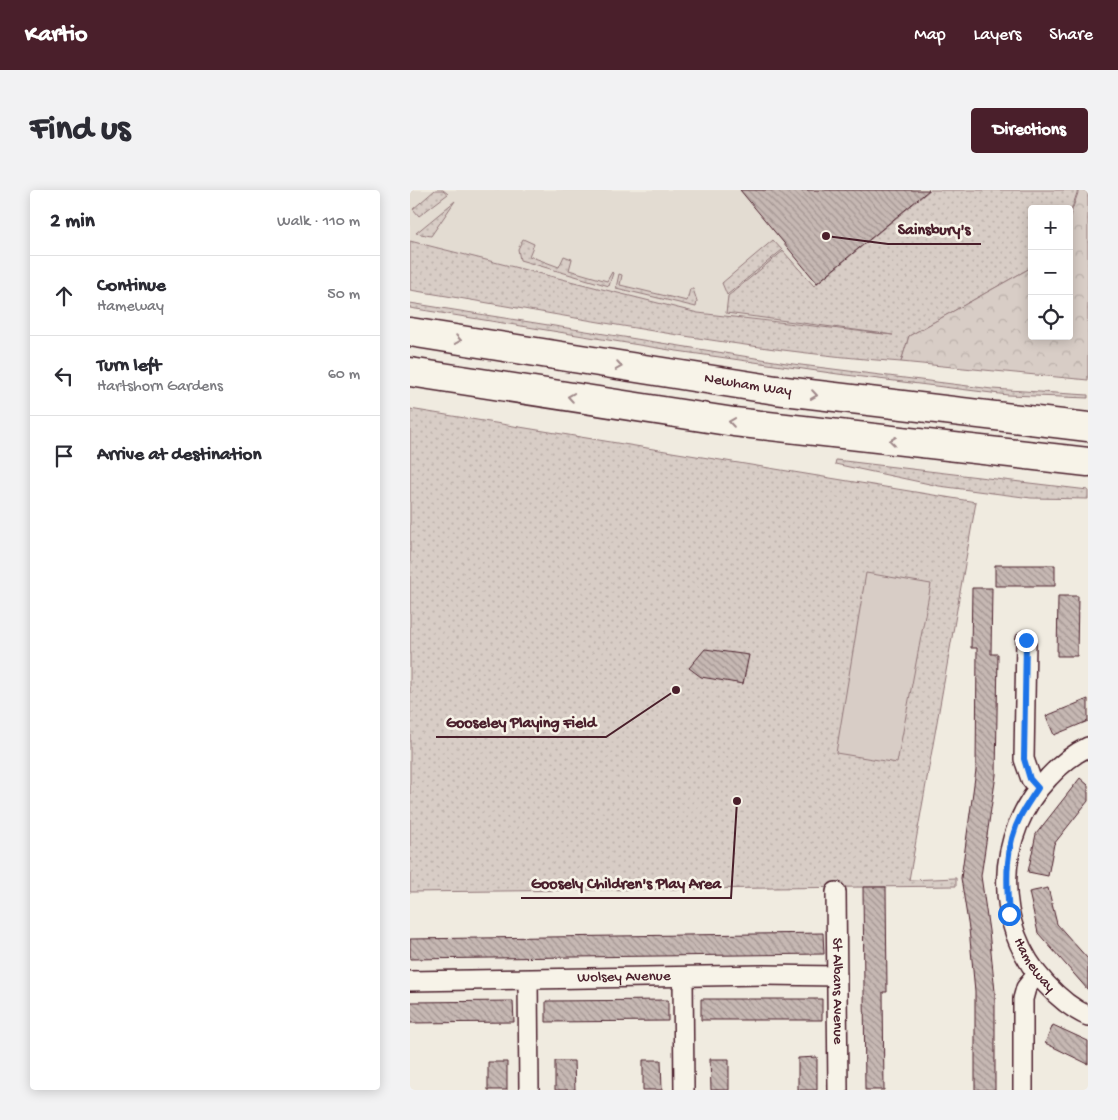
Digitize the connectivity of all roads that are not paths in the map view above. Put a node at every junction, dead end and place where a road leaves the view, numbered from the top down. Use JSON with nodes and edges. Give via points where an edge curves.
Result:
{"nodes":[{"id":1,"x":410,"y":332,"type":"edge"},
{"id":2,"x":410,"y":372,"type":"edge"},
{"id":3,"x":1088,"y":410,"type":"edge"},
{"id":4,"x":946,"y":411,"type":"junction"},
{"id":5,"x":1088,"y":427,"type":"edge"},
{"id":6,"x":942,"y":446,"type":"junction"},
{"id":7,"x":1088,"y":462,"type":"edge"},
{"id":8,"x":1088,"y":480,"type":"edge"},
{"id":9,"x":1026,"y":640,"type":"dead end"},
{"id":10,"x":1088,"y":747,"type":"edge"},
{"id":11,"x":1038,"y":788,"type":"junction"},
{"id":12,"x":836,"y":892,"type":"dead end"},
{"id":13,"x":1037,"y":974,"type":"junction"},
{"id":14,"x":836,"y":976,"type":"junction"},
{"id":15,"x":682,"y":978,"type":"junction"},
{"id":16,"x":528,"y":980,"type":"junction"},
{"id":17,"x":410,"y":981,"type":"edge"},
{"id":18,"x":1088,"y":1016,"type":"edge"},
{"id":19,"x":529,"y":1090,"type":"edge"},
{"id":20,"x":684,"y":1090,"type":"edge"},
{"id":21,"x":838,"y":1090,"type":"edge"},
{"id":22,"x":1023,"y":1090,"type":"edge"}],
"edges":[{"from":1,"to":4,"type":"highway","name":"Newham Way","one_way":true,"via":[[776,390]]},
{"from":6,"to":2,"type":"highway","one_way":true,"via":[[734,422]]},
{"from":3,"to":4,"type":"highway"},
{"from":4,"to":5,"type":"highway","name":"Newham Way"},
{"from":6,"to":7,"type":"highway"},
{"from":6,"to":8,"type":"highway","via":[[1006,464]]},
{"from":9,"to":11,"type":"street","via":[[1024,759],[1030,779]]},
{"from":10,"to":11,"type":"street","name":"Hameway","via":[[1058,767]]},
{"from":11,"to":13,"type":"street","name":"Hameway","via":[[1020,816],[1010,848],[1006,881],[1009,914],[1020,945]]},
{"from":12,"to":14,"type":"street","name":"St Albans Avenue"},
{"from":13,"to":18,"type":"street","name":"Hameway","via":[[1058,996]]},
{"from":13,"to":22,"type":"street","via":[[1026,988],[1023,999]]},
{"from":14,"to":15,"type":"street","name":"Wolsey Avenue"},
{"from":14,"to":21,"type":"street","name":"St Albans Avenue"},
{"from":15,"to":16,"type":"street","name":"Wolsey Avenue"},
{"from":15,"to":20,"type":"street"},
{"from":16,"to":17,"type":"street","name":"Wolsey Avenue"},
{"from":16,"to":19,"type":"street"}]}
